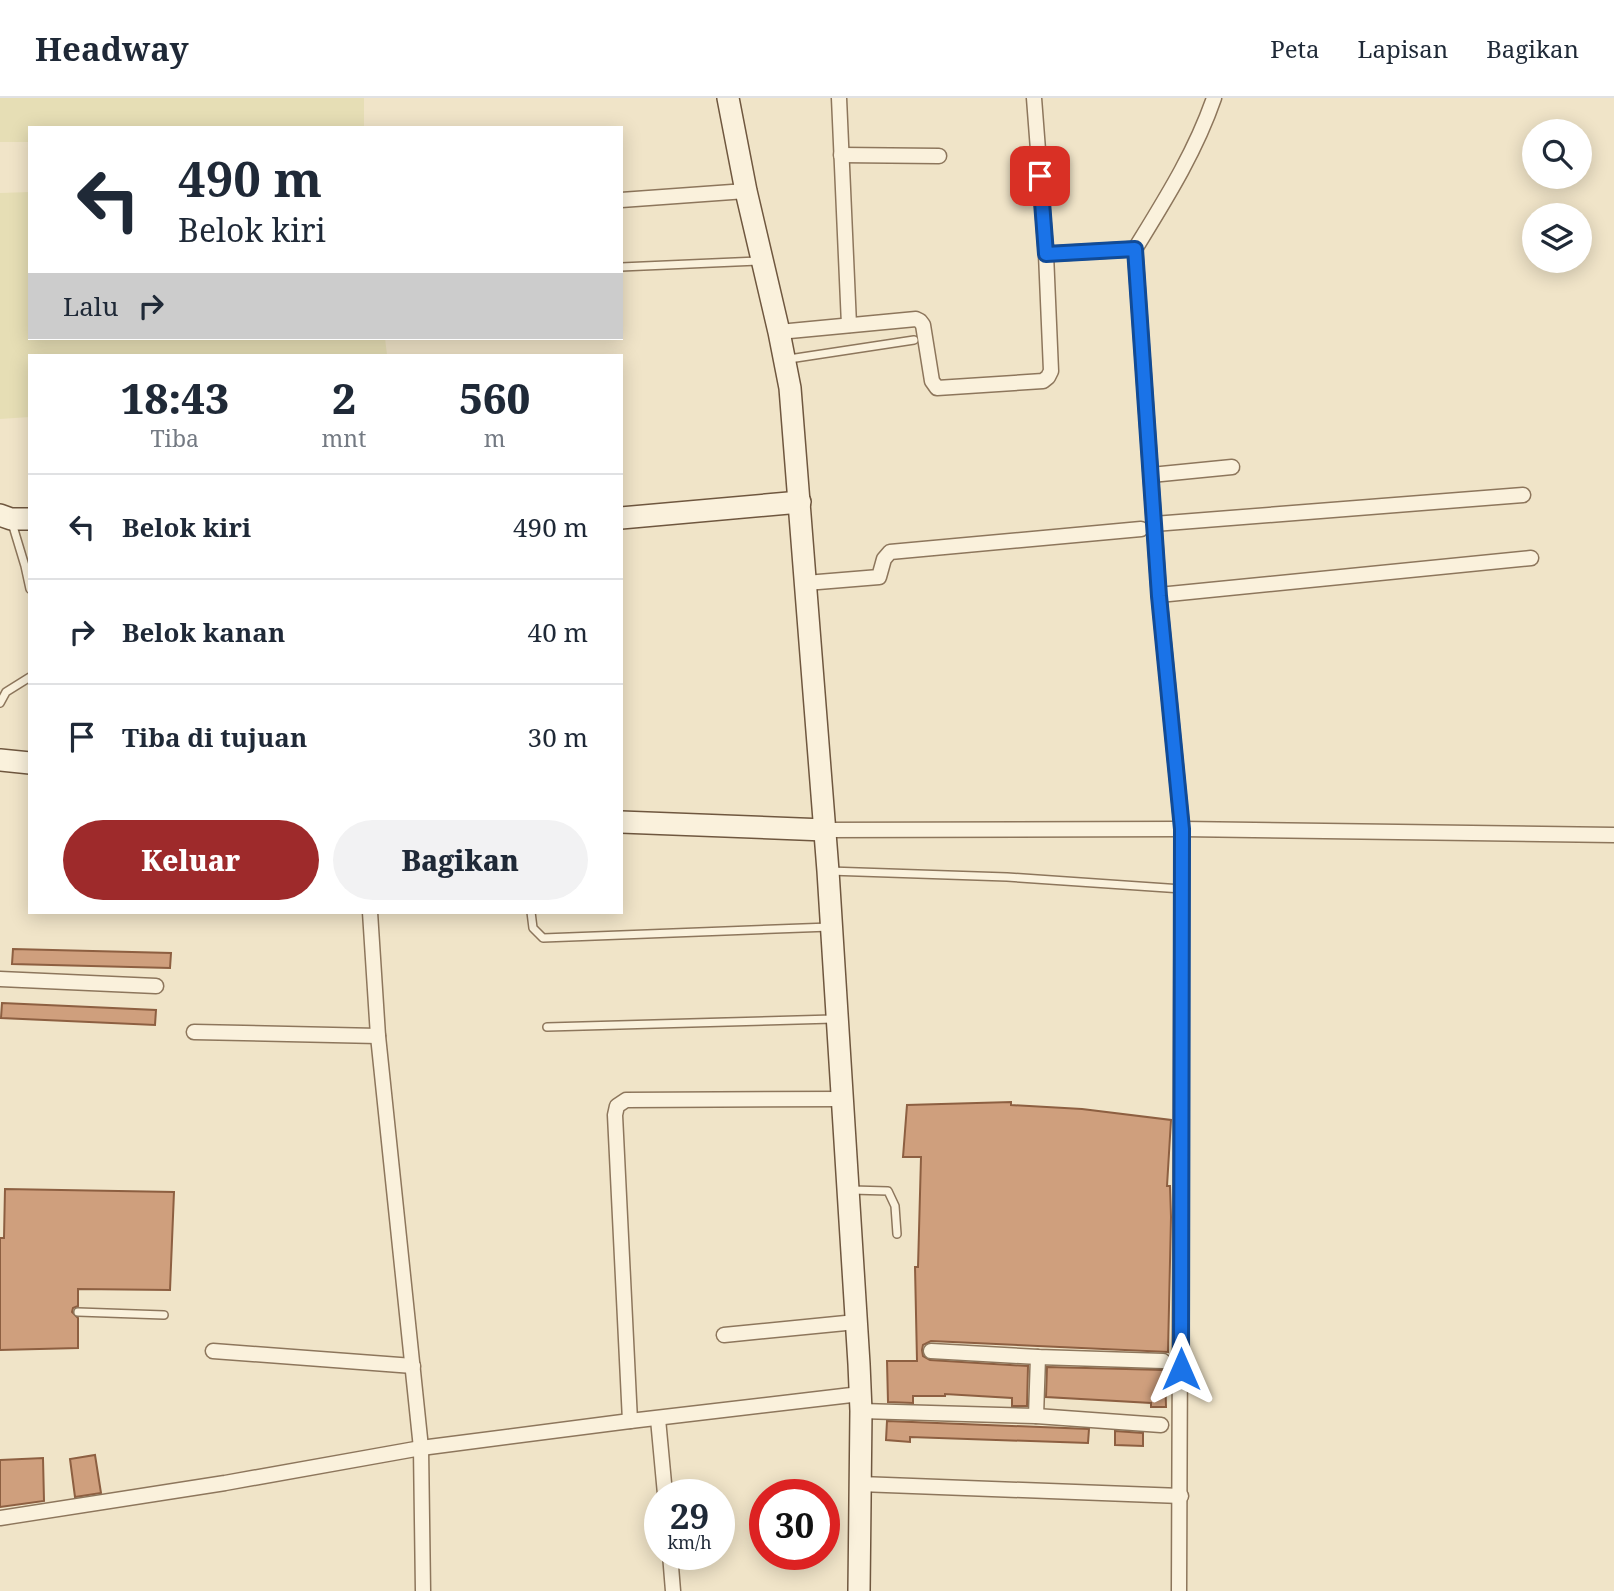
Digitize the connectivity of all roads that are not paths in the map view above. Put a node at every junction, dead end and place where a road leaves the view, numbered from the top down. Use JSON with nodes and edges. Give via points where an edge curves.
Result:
{"nodes":[{"id":1,"x":728,"y":98,"type":"edge"},
{"id":2,"x":839,"y":98,"type":"edge"},
{"id":3,"x":1034,"y":98,"type":"edge"},
{"id":4,"x":1214,"y":98,"type":"edge"},
{"id":5,"x":841,"y":155,"type":"junction"},
{"id":6,"x":939,"y":156,"type":"dead end"},
{"id":7,"x":746,"y":191,"type":"junction"},
{"id":8,"x":623,"y":200,"type":"edge"},
{"id":9,"x":1135,"y":249,"type":"junction"},
{"id":10,"x":1046,"y":254,"type":"junction"},
{"id":11,"x":762,"y":261,"type":"junction"},
{"id":12,"x":623,"y":267,"type":"edge"},
{"id":13,"x":849,"y":325,"type":"junction"},
{"id":14,"x":779,"y":332,"type":"junction"},
{"id":15,"x":914,"y":340,"type":"dead end"},
{"id":16,"x":785,"y":360,"type":"junction"},
{"id":17,"x":1232,"y":467,"type":"dead end"},
{"id":18,"x":1151,"y":475,"type":"junction"},
{"id":19,"x":1523,"y":495,"type":"dead end"},
{"id":20,"x":800,"y":502,"type":"junction"},
{"id":21,"x":14,"y":518,"type":"edge"},
{"id":22,"x":623,"y":518,"type":"edge"},
{"id":23,"x":1147,"y":526,"type":"junction"},
{"id":24,"x":1531,"y":558,"type":"dead end"},
{"id":25,"x":28,"y":566,"type":"edge"},
{"id":26,"x":806,"y":583,"type":"junction"},
{"id":27,"x":1159,"y":596,"type":"junction"},
{"id":28,"x":28,"y":678,"type":"edge"},
{"id":29,"x":0,"y":703,"type":"edge"},
{"id":30,"x":0,"y":760,"type":"edge"},
{"id":31,"x":28,"y":763,"type":"edge"},
{"id":32,"x":623,"y":822,"type":"edge"},
{"id":33,"x":1182,"y":829,"type":"junction"},
{"id":34,"x":825,"y":830,"type":"junction"},
{"id":35,"x":1614,"y":835,"type":"edge"},
{"id":36,"x":828,"y":872,"type":"junction"},
{"id":37,"x":1182,"y":889,"type":"junction"},
{"id":38,"x":370,"y":914,"type":"edge"},
{"id":39,"x":531,"y":914,"type":"edge"},
{"id":40,"x":832,"y":927,"type":"junction"},
{"id":41,"x":0,"y":979,"type":"edge"},
{"id":42,"x":156,"y":986,"type":"dead end"},
{"id":43,"x":837,"y":1019,"type":"junction"},
{"id":44,"x":547,"y":1027,"type":"dead end"},
{"id":45,"x":194,"y":1032,"type":"dead end"},
{"id":46,"x":378,"y":1036,"type":"junction"},
{"id":47,"x":843,"y":1099,"type":"junction"},
{"id":48,"x":848,"y":1190,"type":"junction"},
{"id":49,"x":897,"y":1234,"type":"dead end"},
{"id":50,"x":78,"y":1312,"type":"dead end"},
{"id":51,"x":164,"y":1315,"type":"dead end"},
{"id":52,"x":856,"y":1322,"type":"junction"},
{"id":53,"x":724,"y":1335,"type":"dead end"},
{"id":54,"x":214,"y":1351,"type":"dead end"},
{"id":55,"x":931,"y":1351,"type":"dead end"},
{"id":56,"x":1038,"y":1357,"type":"junction"},
{"id":57,"x":1163,"y":1361,"type":"dead end"},
{"id":58,"x":413,"y":1366,"type":"junction"},
{"id":59,"x":861,"y":1402,"type":"junction"},
{"id":60,"x":1036,"y":1416,"type":"junction"},
{"id":61,"x":658,"y":1419,"type":"junction"},
{"id":62,"x":630,"y":1420,"type":"junction"},
{"id":63,"x":1161,"y":1425,"type":"dead end"},
{"id":64,"x":421,"y":1448,"type":"junction"},
{"id":65,"x":664,"y":1479,"type":"edge"},
{"id":66,"x":860,"y":1484,"type":"junction"},
{"id":67,"x":1181,"y":1496,"type":"junction"},
{"id":68,"x":0,"y":1518,"type":"edge"},
{"id":69,"x":671,"y":1570,"type":"edge"},
{"id":70,"x":423,"y":1591,"type":"edge"},
{"id":71,"x":673,"y":1591,"type":"edge"},
{"id":72,"x":859,"y":1591,"type":"edge"},
{"id":73,"x":1179,"y":1591,"type":"edge"}],
"edges":[{"from":1,"to":7,"type":"street"},
{"from":2,"to":5,"type":"street"},
{"from":3,"to":10,"type":"street"},
{"from":4,"to":9,"type":"street","via":[[1184,168]]},
{"from":5,"to":6,"type":"street"},
{"from":5,"to":13,"type":"street"},
{"from":7,"to":8,"type":"street"},
{"from":7,"to":11,"type":"street"},
{"from":9,"to":10,"type":"street"},
{"from":9,"to":18,"type":"street"},
{"from":10,"to":13,"type":"street","via":[[1051,371],[1043,381],[937,388],[920,321]]},
{"from":11,"to":12,"type":"lane"},
{"from":11,"to":14,"type":"street"},
{"from":13,"to":14,"type":"street"},
{"from":14,"to":16,"type":"street"},
{"from":15,"to":16,"type":"lane"},
{"from":16,"to":20,"type":"street"},
{"from":17,"to":18,"type":"street"},
{"from":18,"to":23,"type":"street"},
{"from":19,"to":23,"type":"street"},
{"from":20,"to":22,"type":"street"},
{"from":20,"to":26,"type":"street"},
{"from":21,"to":25,"type":"lane"},
{"from":23,"to":26,"type":"street","via":[[890,552],[879,577]]},
{"from":23,"to":27,"type":"street"},
{"from":24,"to":27,"type":"street"},
{"from":26,"to":34,"type":"street"},
{"from":27,"to":33,"type":"street"},
{"from":28,"to":29,"type":"lane","via":[[6,692]]},
{"from":30,"to":31,"type":"street"},
{"from":32,"to":34,"type":"street"},
{"from":33,"to":34,"type":"street"},
{"from":33,"to":35,"type":"street"},
{"from":33,"to":37,"type":"street"},
{"from":34,"to":36,"type":"street"},
{"from":36,"to":37,"type":"lane","via":[[1007,877]]},
{"from":36,"to":40,"type":"street"},
{"from":37,"to":67,"type":"street"},
{"from":38,"to":46,"type":"street"},
{"from":39,"to":40,"type":"lane","via":[[533,928],[543,938]]},
{"from":40,"to":43,"type":"street"},
{"from":41,"to":42,"type":"street"},
{"from":43,"to":44,"type":"lane"},
{"from":43,"to":47,"type":"street"},
{"from":45,"to":46,"type":"street"},
{"from":46,"to":58,"type":"street"},
{"from":47,"to":48,"type":"street"},
{"from":47,"to":62,"type":"street","via":[[626,1100],[617,1106]]},
{"from":48,"to":49,"type":"lane","via":[[888,1191],[895,1206]]},
{"from":48,"to":52,"type":"street"},
{"from":50,"to":51,"type":"lane"},
{"from":52,"to":53,"type":"street"},
{"from":52,"to":59,"type":"street"},
{"from":54,"to":58,"type":"street"},
{"from":55,"to":56,"type":"street"},
{"from":56,"to":57,"type":"street"},
{"from":56,"to":60,"type":"street"},
{"from":58,"to":64,"type":"street"},
{"from":59,"to":60,"type":"street"},
{"from":59,"to":61,"type":"street"},
{"from":59,"to":66,"type":"street"},
{"from":60,"to":63,"type":"street"},
{"from":61,"to":62,"type":"street"},
{"from":61,"to":65,"type":"street"},
{"from":62,"to":64,"type":"street"},
{"from":64,"to":68,"type":"street"},
{"from":64,"to":70,"type":"street"},
{"from":66,"to":67,"type":"street"},
{"from":66,"to":72,"type":"street"},
{"from":67,"to":73,"type":"street"},
{"from":69,"to":71,"type":"street"}]}
